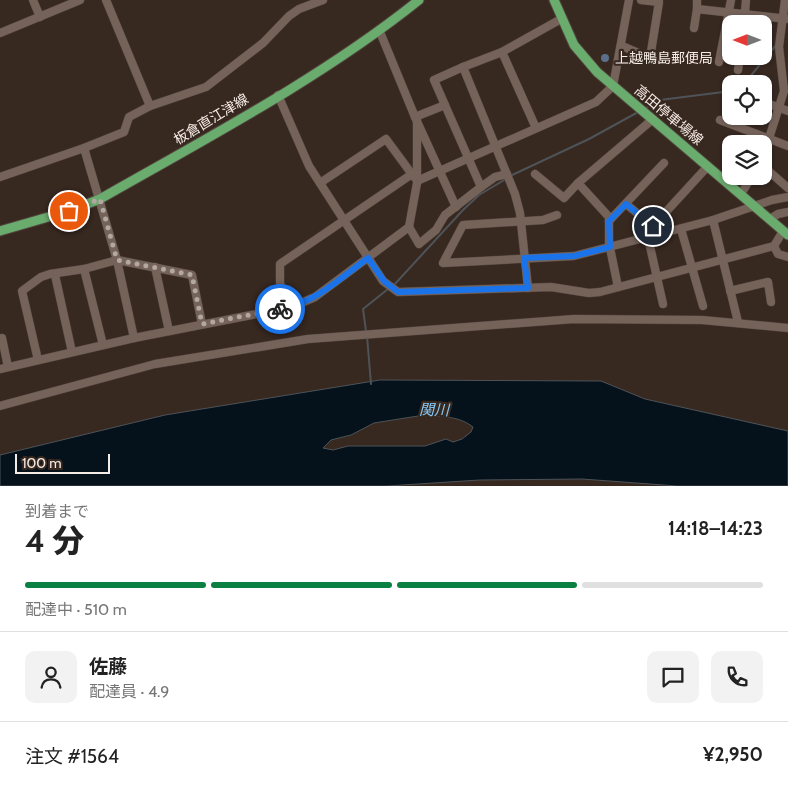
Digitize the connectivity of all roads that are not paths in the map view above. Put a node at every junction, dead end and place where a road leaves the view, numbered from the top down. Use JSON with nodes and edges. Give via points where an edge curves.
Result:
{"nodes":[{"id":1,"x":33,"y":0,"type":"edge"},
{"id":2,"x":80,"y":0,"type":"edge"},
{"id":3,"x":106,"y":0,"type":"edge"},
{"id":4,"x":323,"y":0,"type":"edge"},
{"id":5,"x":419,"y":0,"type":"edge"},
{"id":6,"x":554,"y":0,"type":"edge"},
{"id":7,"x":629,"y":0,"type":"edge"},
{"id":8,"x":641,"y":0,"type":"edge"},
{"id":9,"x":698,"y":0,"type":"edge"},
{"id":10,"x":731,"y":0,"type":"edge"},
{"id":11,"x":746,"y":0,"type":"edge"},
{"id":12,"x":785,"y":0,"type":"edge"},
{"id":13,"x":660,"y":1,"type":"edge"},
{"id":14,"x":696,"y":9,"type":"junction"},
{"id":15,"x":730,"y":13,"type":"junction"},
{"id":16,"x":745,"y":15,"type":"joint"},
{"id":17,"x":40,"y":17,"type":"junction"},
{"id":18,"x":772,"y":18,"type":"edge"},
{"id":19,"x":561,"y":19,"type":"junction"},
{"id":20,"x":785,"y":19,"type":"edge"},
{"id":21,"x":694,"y":28,"type":"dead end"},
{"id":22,"x":380,"y":32,"type":"junction"},
{"id":23,"x":0,"y":33,"type":"edge"},
{"id":24,"x":622,"y":46,"type":"junction"},
{"id":25,"x":502,"y":52,"type":"junction"},
{"id":26,"x":719,"y":62,"type":"dead end"},
{"id":27,"x":739,"y":65,"type":"edge"},
{"id":28,"x":463,"y":68,"type":"junction"},
{"id":29,"x":738,"y":70,"type":"dead end"},
{"id":30,"x":613,"y":86,"type":"junction"},
{"id":31,"x":786,"y":91,"type":"edge"},
{"id":32,"x":278,"y":95,"type":"junction"},
{"id":33,"x":445,"y":105,"type":"junction"},
{"id":34,"x":772,"y":105,"type":"edge"},
{"id":35,"x":150,"y":106,"type":"junction"},
{"id":36,"x":779,"y":107,"type":"junction"},
{"id":37,"x":788,"y":111,"type":"edge"},
{"id":38,"x":416,"y":119,"type":"junction"},
{"id":39,"x":653,"y":119,"type":"junction"},
{"id":40,"x":720,"y":120,"type":"dead end"},
{"id":41,"x":536,"y":128,"type":"junction"},
{"id":42,"x":761,"y":135,"type":"edge"},
{"id":43,"x":770,"y":135,"type":"edge"},
{"id":44,"x":772,"y":139,"type":"edge"},
{"id":45,"x":788,"y":146,"type":"edge"},
{"id":46,"x":497,"y":147,"type":"junction"},
{"id":47,"x":84,"y":148,"type":"junction"},
{"id":48,"x":468,"y":158,"type":"junction"},
{"id":49,"x":664,"y":163,"type":"dead end"},
{"id":50,"x":708,"y":166,"type":"junction"},
{"id":51,"x":439,"y":171,"type":"junction"},
{"id":52,"x":412,"y":174,"type":"junction"},
{"id":53,"x":507,"y":174,"type":"junction"},
{"id":54,"x":535,"y":174,"type":"dead end"},
{"id":55,"x":772,"y":174,"type":"edge"},
{"id":56,"x":0,"y":178,"type":"edge"},
{"id":57,"x":417,"y":181,"type":"junction"},
{"id":58,"x":320,"y":183,"type":"junction"},
{"id":59,"x":578,"y":184,"type":"junction"},
{"id":60,"x":746,"y":185,"type":"edge"},
{"id":61,"x":481,"y":186,"type":"junction"},
{"id":62,"x":788,"y":188,"type":"edge"},
{"id":63,"x":740,"y":194,"type":"junction"},
{"id":64,"x":788,"y":198,"type":"edge"},
{"id":65,"x":100,"y":199,"type":"junction"},
{"id":66,"x":626,"y":204,"type":"junction"},
{"id":67,"x":456,"y":207,"type":"junction"},
{"id":68,"x":754,"y":208,"type":"junction"},
{"id":69,"x":788,"y":212,"type":"edge"},
{"id":70,"x":558,"y":215,"type":"dead end"},
{"id":71,"x":344,"y":220,"type":"junction"},
{"id":72,"x":713,"y":220,"type":"junction"},
{"id":73,"x":770,"y":220,"type":"junction"},
{"id":74,"x":609,"y":221,"type":"junction"},
{"id":75,"x":521,"y":222,"type":"junction"},
{"id":76,"x":410,"y":227,"type":"junction"},
{"id":77,"x":681,"y":229,"type":"junction"},
{"id":78,"x":0,"y":231,"type":"edge"},
{"id":79,"x":786,"y":233,"type":"edge"},
{"id":80,"x":648,"y":242,"type":"dead end"},
{"id":81,"x":774,"y":246,"type":"junction"},
{"id":82,"x":610,"y":247,"type":"junction"},
{"id":83,"x":788,"y":257,"type":"edge"},
{"id":84,"x":368,"y":258,"type":"junction"},
{"id":85,"x":524,"y":258,"type":"junction"},
{"id":86,"x":117,"y":260,"type":"junction"},
{"id":87,"x":722,"y":260,"type":"junction"},
{"id":88,"x":155,"y":267,"type":"junction"},
{"id":89,"x":692,"y":267,"type":"junction"},
{"id":90,"x":84,"y":269,"type":"junction"},
{"id":91,"x":55,"y":275,"type":"junction"},
{"id":92,"x":658,"y":276,"type":"junction"},
{"id":93,"x":618,"y":287,"type":"junction"},
{"id":94,"x":528,"y":288,"type":"junction"},
{"id":95,"x":730,"y":291,"type":"junction"},
{"id":96,"x":771,"y":302,"type":"dead end"},
{"id":97,"x":663,"y":304,"type":"dead end"},
{"id":98,"x":703,"y":306,"type":"dead end"},
{"id":99,"x":285,"y":308,"type":"junction"},
{"id":100,"x":738,"y":322,"type":"junction"},
{"id":101,"x":202,"y":324,"type":"junction"},
{"id":102,"x":788,"y":328,"type":"edge"},
{"id":103,"x":169,"y":331,"type":"junction"},
{"id":104,"x":2,"y":338,"type":"dead end"},
{"id":105,"x":134,"y":338,"type":"junction"},
{"id":106,"x":104,"y":345,"type":"junction"},
{"id":107,"x":72,"y":352,"type":"junction"},
{"id":108,"x":38,"y":360,"type":"junction"},
{"id":109,"x":4,"y":368,"type":"edge"},
{"id":110,"x":0,"y":406,"type":"edge"}],
"edges":[{"from":1,"to":17,"type":"street"},
{"from":2,"to":17,"type":"street"},
{"from":3,"to":35,"type":"street"},
{"from":4,"to":35,"type":"street","via":[[290,16],[263,43],[206,87]]},
{"from":5,"to":22,"type":"main road","name":"板倉直江津線"},
{"from":6,"to":19,"type":"main road","name":"高田停車場線"},
{"from":7,"to":24,"type":"street"},
{"from":8,"to":13,"type":"street"},
{"from":9,"to":14,"type":"street"},
{"from":10,"to":15,"type":"street"},
{"from":11,"to":16,"type":"street"},
{"from":12,"to":20,"type":"street"},
{"from":13,"to":24,"type":"street","via":[[650,58]]},
{"from":14,"to":15,"type":"street"},
{"from":14,"to":21,"type":"street"},
{"from":15,"to":16,"type":"street"},
{"from":15,"to":26,"type":"street"},
{"from":17,"to":23,"type":"street"},
{"from":18,"to":20,"type":"street"},
{"from":19,"to":25,"type":"street"},
{"from":19,"to":30,"type":"main road","name":"高田停車場線","via":[[582,57]]},
{"from":20,"to":31,"type":"street","via":[[779,46]]},
{"from":22,"to":32,"type":"main road","name":"板倉直江津線"},
{"from":22,"to":38,"type":"street"},
{"from":24,"to":30,"type":"street"},
{"from":25,"to":28,"type":"street"},
{"from":25,"to":41,"type":"street"},
{"from":27,"to":29,"type":"street"},
{"from":28,"to":33,"type":"street","via":[[434,80]]},
{"from":28,"to":46,"type":"street"},
{"from":30,"to":39,"type":"main road","name":"高田停車場線"},
{"from":30,"to":41,"type":"street","via":[[596,102]]},
{"from":31,"to":36,"type":"street"},
{"from":32,"to":58,"type":"street","via":[[309,166]]},
{"from":32,"to":65,"type":"main road","name":"板倉直江津線"},
{"from":33,"to":38,"type":"street"},
{"from":33,"to":48,"type":"street"},
{"from":34,"to":36,"type":"street"},
{"from":35,"to":47,"type":"street","via":[[129,117],[124,132]]},
{"from":36,"to":37,"type":"street"},
{"from":36,"to":43,"type":"street"},
{"from":38,"to":51,"type":"street"},
{"from":38,"to":57,"type":"street"},
{"from":39,"to":50,"type":"main road","name":"高田停車場線"},
{"from":39,"to":59,"type":"street"},
{"from":40,"to":42,"type":"street"},
{"from":41,"to":46,"type":"street"},
{"from":44,"to":45,"type":"street"},
{"from":46,"to":48,"type":"street"},
{"from":46,"to":53,"type":"street"},
{"from":47,"to":56,"type":"street"},
{"from":47,"to":65,"type":"street"},
{"from":48,"to":51,"type":"street"},
{"from":48,"to":61,"type":"street"},
{"from":49,"to":66,"type":"street"},
{"from":50,"to":63,"type":"main road","name":"高田停車場線"},
{"from":50,"to":66,"type":"street","via":[[653,226]]},
{"from":51,"to":57,"type":"street"},
{"from":51,"to":67,"type":"street"},
{"from":52,"to":57,"type":"street"},
{"from":52,"to":58,"type":"street","via":[[386,138]]},
{"from":52,"to":71,"type":"street"},
{"from":53,"to":61,"type":"street"},
{"from":53,"to":75,"type":"street"},
{"from":54,"to":59,"type":"street","via":[[564,198]]},
{"from":55,"to":62,"type":"street"},
{"from":57,"to":76,"type":"street"},
{"from":58,"to":71,"type":"street"},
{"from":59,"to":74,"type":"street","via":[[609,217]]},
{"from":60,"to":63,"type":"street"},
{"from":61,"to":67,"type":"street"},
{"from":63,"to":68,"type":"main road","name":"高田停車場線"},
{"from":64,"to":68,"type":"street","via":[[772,200]]},
{"from":65,"to":78,"type":"main road","name":"板倉直江津線"},
{"from":65,"to":86,"type":"street"},
{"from":66,"to":74,"type":"street"},
{"from":67,"to":76,"type":"street","via":[[419,244]]},
{"from":68,"to":72,"type":"street"},
{"from":68,"to":73,"type":"main road","name":"高田停車場線"},
{"from":69,"to":73,"type":"street"},
{"from":70,"to":75,"type":"street"},
{"from":71,"to":84,"type":"street"},
{"from":71,"to":99,"type":"street","via":[[280,264]]},
{"from":72,"to":77,"type":"street"},
{"from":72,"to":87,"type":"street"},
{"from":73,"to":79,"type":"main road","name":"高田停車場線"},
{"from":74,"to":82,"type":"street"},
{"from":75,"to":85,"type":"street"},
{"from":75,"to":85,"type":"street","via":[[463,225],[443,263]]},
{"from":76,"to":84,"type":"street"},
{"from":77,"to":82,"type":"street"},
{"from":77,"to":89,"type":"street"},
{"from":79,"to":81,"type":"street"},
{"from":80,"to":92,"type":"street"},
{"from":81,"to":83,"type":"street","via":[[778,254]]},
{"from":81,"to":87,"type":"street"},
{"from":82,"to":85,"type":"street","via":[[574,256]]},
{"from":82,"to":93,"type":"street"},
{"from":84,"to":94,"type":"street","via":[[384,281],[398,292]]},
{"from":84,"to":99,"type":"street","via":[[304,304]]},
{"from":85,"to":94,"type":"street"},
{"from":86,"to":88,"type":"street"},
{"from":86,"to":90,"type":"street"},
{"from":86,"to":105,"type":"street"},
{"from":87,"to":89,"type":"street"},
{"from":87,"to":95,"type":"street"},
{"from":88,"to":101,"type":"street","via":[[192,275]]},
{"from":88,"to":103,"type":"street"},
{"from":89,"to":92,"type":"street"},
{"from":89,"to":98,"type":"street"},
{"from":90,"to":91,"type":"street"},
{"from":90,"to":106,"type":"street"},
{"from":91,"to":107,"type":"street"},
{"from":91,"to":108,"type":"street","via":[[41,277],[22,290]]},
{"from":92,"to":93,"type":"street"},
{"from":92,"to":97,"type":"street"},
{"from":93,"to":94,"type":"street","via":[[590,293],[550,287]]},
{"from":95,"to":96,"type":"street","via":[[768,282]]},
{"from":95,"to":100,"type":"street"},
{"from":99,"to":101,"type":"street"},
{"from":100,"to":102,"type":"street"},
{"from":100,"to":110,"type":"street","via":[[574,319],[308,339],[155,364]]},
{"from":101,"to":103,"type":"street"},
{"from":103,"to":105,"type":"street"},
{"from":104,"to":109,"type":"street"},
{"from":105,"to":106,"type":"street"},
{"from":106,"to":107,"type":"street"},
{"from":107,"to":108,"type":"street"},
{"from":108,"to":109,"type":"street"}]}
